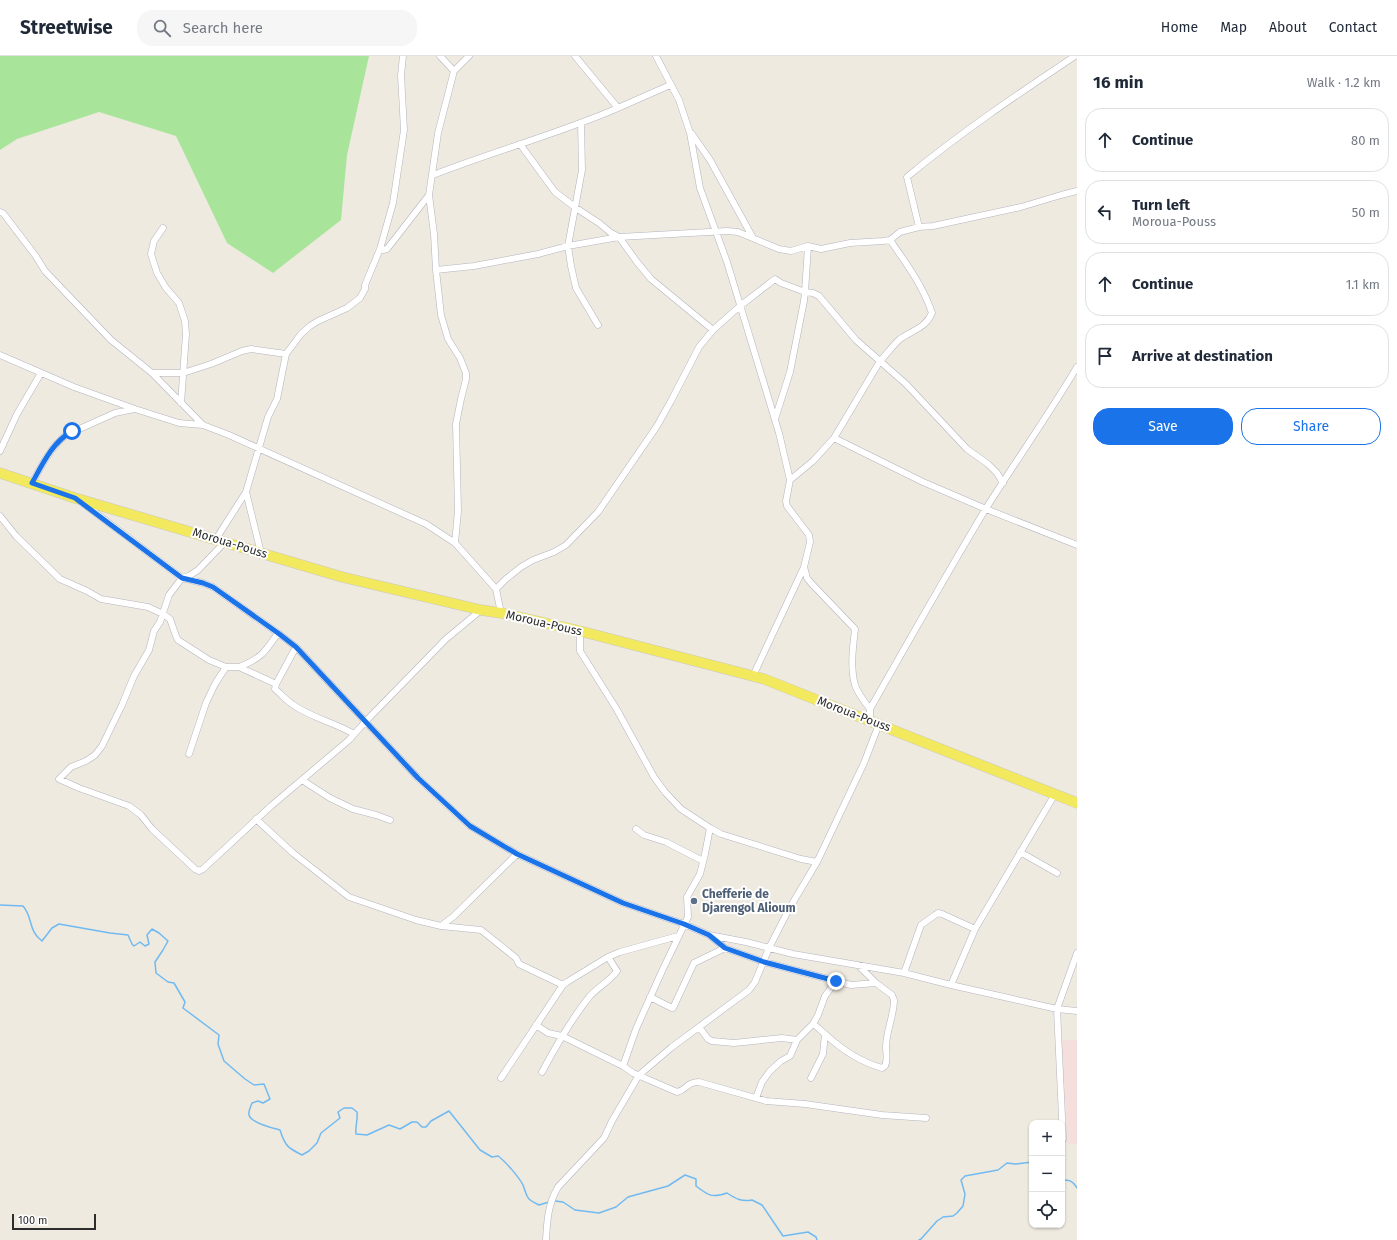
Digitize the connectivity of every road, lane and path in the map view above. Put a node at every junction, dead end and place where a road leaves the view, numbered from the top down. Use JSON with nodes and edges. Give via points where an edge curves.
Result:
{"nodes":[{"id":1,"x":403,"y":56,"type":"edge"},
{"id":2,"x":440,"y":56,"type":"edge"},
{"id":3,"x":469,"y":56,"type":"edge"},
{"id":4,"x":575,"y":56,"type":"edge"},
{"id":5,"x":656,"y":56,"type":"edge"},
{"id":6,"x":1075,"y":56,"type":"edge"},
{"id":7,"x":454,"y":71,"type":"junction"},
{"id":8,"x":670,"y":85,"type":"junction"},
{"id":9,"x":618,"y":108,"type":"junction"},
{"id":10,"x":582,"y":123,"type":"junction"},
{"id":11,"x":690,"y":133,"type":"junction"},
{"id":12,"x":520,"y":144,"type":"junction"},
{"id":13,"x":433,"y":175,"type":"junction"},
{"id":14,"x":1077,"y":191,"type":"edge"},
{"id":15,"x":429,"y":195,"type":"junction"},
{"id":16,"x":576,"y":208,"type":"junction"},
{"id":17,"x":0,"y":212,"type":"edge"},
{"id":18,"x":919,"y":227,"type":"junction"},
{"id":19,"x":163,"y":228,"type":"dead end"},
{"id":20,"x":716,"y":231,"type":"junction"},
{"id":21,"x":619,"y":238,"type":"junction"},
{"id":22,"x":753,"y":238,"type":"junction"},
{"id":23,"x":890,"y":240,"type":"junction"},
{"id":24,"x":568,"y":246,"type":"junction"},
{"id":25,"x":808,"y":246,"type":"junction"},
{"id":26,"x":380,"y":249,"type":"junction"},
{"id":27,"x":436,"y":270,"type":"junction"},
{"id":28,"x":805,"y":292,"type":"junction"},
{"id":29,"x":740,"y":306,"type":"junction"},
{"id":30,"x":598,"y":325,"type":"dead end"},
{"id":31,"x":713,"y":330,"type":"junction"},
{"id":32,"x":286,"y":354,"type":"junction"},
{"id":33,"x":0,"y":355,"type":"edge"},
{"id":34,"x":880,"y":361,"type":"junction"},
{"id":35,"x":1077,"y":367,"type":"edge"},
{"id":36,"x":42,"y":373,"type":"junction"},
{"id":37,"x":152,"y":373,"type":"junction"},
{"id":38,"x":183,"y":373,"type":"junction"},
{"id":39,"x":181,"y":403,"type":"junction"},
{"id":40,"x":135,"y":409,"type":"junction"},
{"id":41,"x":775,"y":420,"type":"junction"},
{"id":42,"x":203,"y":425,"type":"junction"},
{"id":43,"x":834,"y":438,"type":"junction"},
{"id":44,"x":258,"y":449,"type":"junction"},
{"id":45,"x":0,"y":451,"type":"edge"},
{"id":46,"x":1,"y":472,"type":"edge"},
{"id":47,"x":790,"y":480,"type":"junction"},
{"id":48,"x":32,"y":483,"type":"junction"},
{"id":49,"x":1003,"y":484,"type":"junction"},
{"id":50,"x":246,"y":492,"type":"junction"},
{"id":51,"x":75,"y":498,"type":"junction"},
{"id":52,"x":986,"y":509,"type":"junction"},
{"id":53,"x":0,"y":516,"type":"edge"},
{"id":54,"x":221,"y":540,"type":"junction"},
{"id":55,"x":455,"y":543,"type":"junction"},
{"id":56,"x":1077,"y":545,"type":"edge"},
{"id":57,"x":261,"y":553,"type":"junction"},
{"id":58,"x":804,"y":567,"type":"junction"},
{"id":59,"x":182,"y":578,"type":"junction"},
{"id":60,"x":496,"y":589,"type":"junction"},
{"id":61,"x":481,"y":610,"type":"junction"},
{"id":62,"x":501,"y":613,"type":"junction"},
{"id":63,"x":163,"y":614,"type":"junction"},
{"id":64,"x":580,"y":631,"type":"junction"},
{"id":65,"x":278,"y":633,"type":"junction"},
{"id":66,"x":296,"y":647,"type":"junction"},
{"id":67,"x":239,"y":666,"type":"junction"},
{"id":68,"x":226,"y":667,"type":"junction"},
{"id":69,"x":752,"y":676,"type":"junction"},
{"id":70,"x":276,"y":684,"type":"junction"},
{"id":71,"x":870,"y":709,"type":"junction"},
{"id":72,"x":366,"y":721,"type":"junction"},
{"id":73,"x":875,"y":722,"type":"junction"},
{"id":74,"x":354,"y":734,"type":"junction"},
{"id":75,"x":189,"y":754,"type":"dead end"},
{"id":76,"x":302,"y":780,"type":"junction"},
{"id":77,"x":1055,"y":794,"type":"junction"},
{"id":78,"x":1077,"y":803,"type":"edge"},
{"id":79,"x":256,"y":819,"type":"junction"},
{"id":80,"x":390,"y":820,"type":"dead end"},
{"id":81,"x":710,"y":828,"type":"junction"},
{"id":82,"x":636,"y":829,"type":"dead end"},
{"id":83,"x":1020,"y":852,"type":"junction"},
{"id":84,"x":517,"y":854,"type":"junction"},
{"id":85,"x":703,"y":862,"type":"junction"},
{"id":86,"x":816,"y":862,"type":"junction"},
{"id":87,"x":1057,"y":872,"type":"dead end"},
{"id":88,"x":684,"y":924,"type":"junction"},
{"id":89,"x":441,"y":926,"type":"junction"},
{"id":90,"x":975,"y":928,"type":"junction"},
{"id":91,"x":709,"y":935,"type":"junction"},
{"id":92,"x":678,"y":936,"type":"junction"},
{"id":93,"x":725,"y":948,"type":"junction"},
{"id":94,"x":769,"y":948,"type":"junction"},
{"id":95,"x":1077,"y":953,"type":"edge"},
{"id":96,"x":608,"y":957,"type":"junction"},
{"id":97,"x":764,"y":962,"type":"junction"},
{"id":98,"x":857,"y":964,"type":"junction"},
{"id":99,"x":904,"y":973,"type":"junction"},
{"id":100,"x":836,"y":981,"type":"junction"},
{"id":101,"x":876,"y":983,"type":"junction"},
{"id":102,"x":563,"y":985,"type":"junction"},
{"id":103,"x":951,"y":985,"type":"junction"},
{"id":104,"x":650,"y":997,"type":"junction"},
{"id":105,"x":1057,"y":1009,"type":"junction"},
{"id":106,"x":1077,"y":1011,"type":"edge"},
{"id":107,"x":813,"y":1024,"type":"junction"},
{"id":108,"x":536,"y":1026,"type":"junction"},
{"id":109,"x":699,"y":1027,"type":"junction"},
{"id":110,"x":825,"y":1034,"type":"junction"},
{"id":111,"x":562,"y":1036,"type":"junction"},
{"id":112,"x":797,"y":1040,"type":"junction"},
{"id":113,"x":623,"y":1066,"type":"junction"},
{"id":114,"x":542,"y":1072,"type":"dead end"},
{"id":115,"x":639,"y":1075,"type":"junction"},
{"id":116,"x":501,"y":1078,"type":"dead end"},
{"id":117,"x":811,"y":1078,"type":"dead end"},
{"id":118,"x":756,"y":1098,"type":"junction"},
{"id":119,"x":926,"y":1118,"type":"dead end"},
{"id":120,"x":1062,"y":1120,"type":"edge"},
{"id":121,"x":546,"y":1240,"type":"edge"}],
"edges":[{"from":1,"to":26,"type":"street","via":[[401,75],[404,130],[393,204]]},
{"from":2,"to":7,"type":"street"},
{"from":3,"to":7,"type":"street"},
{"from":4,"to":9,"type":"street"},
{"from":5,"to":8,"type":"street"},
{"from":6,"to":18,"type":"street","via":[[935,154],[907,177]]},
{"from":7,"to":13,"type":"street","via":[[438,133]]},
{"from":8,"to":9,"type":"street"},
{"from":8,"to":11,"type":"street"},
{"from":9,"to":10,"type":"street"},
{"from":10,"to":12,"type":"street"},
{"from":10,"to":16,"type":"street","via":[[582,170]]},
{"from":11,"to":20,"type":"street","via":[[700,188]]},
{"from":11,"to":22,"type":"street","via":[[710,160]]},
{"from":12,"to":13,"type":"street"},
{"from":12,"to":16,"type":"street","via":[[551,187]]},
{"from":13,"to":15,"type":"street"},
{"from":14,"to":18,"type":"street","via":[[1021,207]]},
{"from":15,"to":26,"type":"street","via":[[387,248]]},
{"from":15,"to":27,"type":"street"},
{"from":16,"to":21,"type":"street"},
{"from":16,"to":24,"type":"street"},
{"from":17,"to":37,"type":"street","via":[[25,240],[45,271],[111,340]]},
{"from":18,"to":23,"type":"street","via":[[900,232]]},
{"from":19,"to":38,"type":"street","via":[[154,241],[151,254],[157,274],[183,311],[186,334]]},
{"from":20,"to":21,"type":"street"},
{"from":20,"to":22,"type":"street","via":[[738,232]]},
{"from":20,"to":29,"type":"street"},
{"from":21,"to":24,"type":"street"},
{"from":21,"to":31,"type":"street","via":[[651,279]]},
{"from":22,"to":25,"type":"street","via":[[785,251]]},
{"from":23,"to":25,"type":"street","via":[[843,244],[821,249]]},
{"from":23,"to":34,"type":"street","via":[[918,282],[932,313],[928,321],[901,339]]},
{"from":24,"to":27,"type":"street","via":[[531,256]]},
{"from":24,"to":30,"type":"street","via":[[576,288]]},
{"from":25,"to":28,"type":"street"},
{"from":26,"to":32,"type":"street","via":[[360,298],[347,308],[310,326]]},
{"from":27,"to":55,"type":"street","via":[[445,329],[466,373],[456,424],[458,511]]},
{"from":28,"to":29,"type":"street","via":[[774,279]]},
{"from":28,"to":34,"type":"street","via":[[819,296],[856,340]]},
{"from":28,"to":41,"type":"street","via":[[790,372]]},
{"from":29,"to":31,"type":"street"},
{"from":29,"to":41,"type":"street"},
{"from":31,"to":60,"type":"street","via":[[699,347],[656,426],[598,512],[566,545],[521,566]]},
{"from":32,"to":38,"type":"street","via":[[257,350],[242,351]]},
{"from":32,"to":44,"type":"street","via":[[277,399],[268,417]]},
{"from":33,"to":36,"type":"street"},
{"from":34,"to":43,"type":"street"},
{"from":34,"to":49,"type":"street","via":[[911,389],[967,449],[988,464]]},
{"from":35,"to":49,"type":"street"},
{"from":36,"to":40,"type":"street"},
{"from":36,"to":45,"type":"street","via":[[17,414]]},
{"from":37,"to":38,"type":"street"},
{"from":37,"to":39,"type":"street"},
{"from":38,"to":39,"type":"street"},
{"from":39,"to":42,"type":"street"},
{"from":40,"to":42,"type":"street","via":[[179,423]]},
{"from":40,"to":48,"type":"street","via":[[115,413],[59,440],[49,452]]},
{"from":41,"to":47,"type":"street"},
{"from":42,"to":44,"type":"street"},
{"from":43,"to":47,"type":"street","via":[[813,461]]},
{"from":43,"to":52,"type":"street","via":[[923,482]]},
{"from":44,"to":50,"type":"street"},
{"from":44,"to":55,"type":"street","via":[[426,524]]},
{"from":46,"to":48,"type":"main road","name":"Moroua-Pouss"},
{"from":47,"to":58,"type":"street","via":[[787,506],[809,535],[810,542]]},
{"from":48,"to":51,"type":"main road","name":"Moroua-Pouss"},
{"from":49,"to":52,"type":"street"},
{"from":50,"to":54,"type":"street"},
{"from":50,"to":57,"type":"street"},
{"from":51,"to":54,"type":"main road","name":"Moroua-Pouss"},
{"from":51,"to":59,"type":"street"},
{"from":52,"to":56,"type":"street"},
{"from":52,"to":71,"type":"street"},
{"from":53,"to":63,"type":"street","via":[[16,536],[60,579],[101,599],[148,607]]},
{"from":54,"to":57,"type":"main road","name":"Moroua-Pouss"},
{"from":54,"to":59,"type":"street","via":[[198,570]]},
{"from":55,"to":60,"type":"street"},
{"from":57,"to":61,"type":"main road","name":"Moroua-Pouss","via":[[342,577]]},
{"from":58,"to":69,"type":"street"},
{"from":58,"to":71,"type":"street","via":[[811,583],[855,629],[852,656],[855,685]]},
{"from":59,"to":63,"type":"street","via":[[169,595]]},
{"from":59,"to":65,"type":"street","via":[[213,587]]},
{"from":60,"to":62,"type":"street"},
{"from":61,"to":62,"type":"main road","name":"Moroua-Pouss"},
{"from":61,"to":72,"type":"street","via":[[446,639]]},
{"from":62,"to":64,"type":"main road","name":"Moroua-Pouss"},
{"from":63,"to":68,"type":"street","via":[[170,619],[176,636],[182,643]]},
{"from":63,"to":79,"type":"street","via":[[154,631],[149,650],[134,676],[102,746],[95,755],[70,767],[59,779],[130,806],[166,843],[199,871]]},
{"from":64,"to":69,"type":"main road","name":"Moroua-Pouss"},
{"from":64,"to":81,"type":"street","via":[[580,650],[654,777],[681,809]]},
{"from":65,"to":66,"type":"street"},
{"from":65,"to":67,"type":"street","via":[[260,657]]},
{"from":66,"to":70,"type":"street"},
{"from":66,"to":72,"type":"street"},
{"from":67,"to":68,"type":"street"},
{"from":67,"to":70,"type":"street"},
{"from":68,"to":75,"type":"street","via":[[206,703]]},
{"from":69,"to":73,"type":"main road","name":"Moroua-Pouss"},
{"from":70,"to":74,"type":"street","via":[[275,689],[291,704]]},
{"from":71,"to":73,"type":"street"},
{"from":72,"to":74,"type":"street"},
{"from":72,"to":84,"type":"street","via":[[418,778],[470,826]]},
{"from":73,"to":77,"type":"main road","name":"Moroua-Pouss"},
{"from":73,"to":86,"type":"street","via":[[864,763]]},
{"from":74,"to":76,"type":"street"},
{"from":76,"to":79,"type":"street"},
{"from":76,"to":80,"type":"street","via":[[353,809]]},
{"from":77,"to":78,"type":"main road","name":"Moroua-Pouss"},
{"from":77,"to":83,"type":"street"},
{"from":79,"to":89,"type":"street","via":[[280,842],[349,897]]},
{"from":81,"to":85,"type":"street"},
{"from":81,"to":86,"type":"street","via":[[729,837]]},
{"from":82,"to":85,"type":"street"},
{"from":83,"to":87,"type":"street"},
{"from":83,"to":90,"type":"street"},
{"from":84,"to":88,"type":"street","via":[[623,903]]},
{"from":84,"to":89,"type":"street"},
{"from":85,"to":88,"type":"street","via":[[697,880],[687,897],[688,917]]},
{"from":86,"to":94,"type":"street"},
{"from":88,"to":91,"type":"street"},
{"from":88,"to":92,"type":"street"},
{"from":89,"to":102,"type":"street","via":[[481,930],[516,958],[519,964]]},
{"from":90,"to":99,"type":"street","via":[[938,913],[921,925]]},
{"from":90,"to":103,"type":"street"},
{"from":91,"to":93,"type":"street"},
{"from":91,"to":94,"type":"street"},
{"from":92,"to":96,"type":"street"},
{"from":92,"to":104,"type":"street"},
{"from":93,"to":97,"type":"street"},
{"from":93,"to":104,"type":"street","via":[[694,963],[673,1008]]},
{"from":94,"to":97,"type":"street"},
{"from":94,"to":98,"type":"street"},
{"from":95,"to":105,"type":"street"},
{"from":96,"to":102,"type":"street"},
{"from":96,"to":111,"type":"street","via":[[617,971],[590,996]]},
{"from":97,"to":100,"type":"street"},
{"from":97,"to":109,"type":"street","via":[[749,990]]},
{"from":98,"to":99,"type":"street"},
{"from":98,"to":101,"type":"street"},
{"from":99,"to":103,"type":"street"},
{"from":100,"to":101,"type":"street","via":[[851,985]]},
{"from":100,"to":107,"type":"street","via":[[825,996]]},
{"from":101,"to":110,"type":"street","via":[[892,995],[894,1000],[885,1066],[878,1067],[858,1058]]},
{"from":102,"to":108,"type":"street"},
{"from":103,"to":105,"type":"street"},
{"from":104,"to":113,"type":"street"},
{"from":105,"to":106,"type":"street"},
{"from":105,"to":120,"type":"street"},
{"from":107,"to":110,"type":"street"},
{"from":107,"to":112,"type":"street"},
{"from":108,"to":111,"type":"street","via":[[552,1035]]},
{"from":108,"to":116,"type":"street"},
{"from":109,"to":112,"type":"street","via":[[712,1041],[734,1043],[782,1038]]},
{"from":109,"to":115,"type":"street"},
{"from":110,"to":117,"type":"street","via":[[823,1054]]},
{"from":111,"to":113,"type":"street"},
{"from":111,"to":114,"type":"street"},
{"from":112,"to":118,"type":"street","via":[[790,1056],[770,1071],[762,1082]]},
{"from":113,"to":115,"type":"street"},
{"from":115,"to":118,"type":"street","via":[[677,1092],[691,1083],[699,1082]]},
{"from":115,"to":121,"type":"street","via":[[604,1138],[552,1196],[547,1216]]},
{"from":118,"to":119,"type":"street","via":[[882,1115]]}]}
